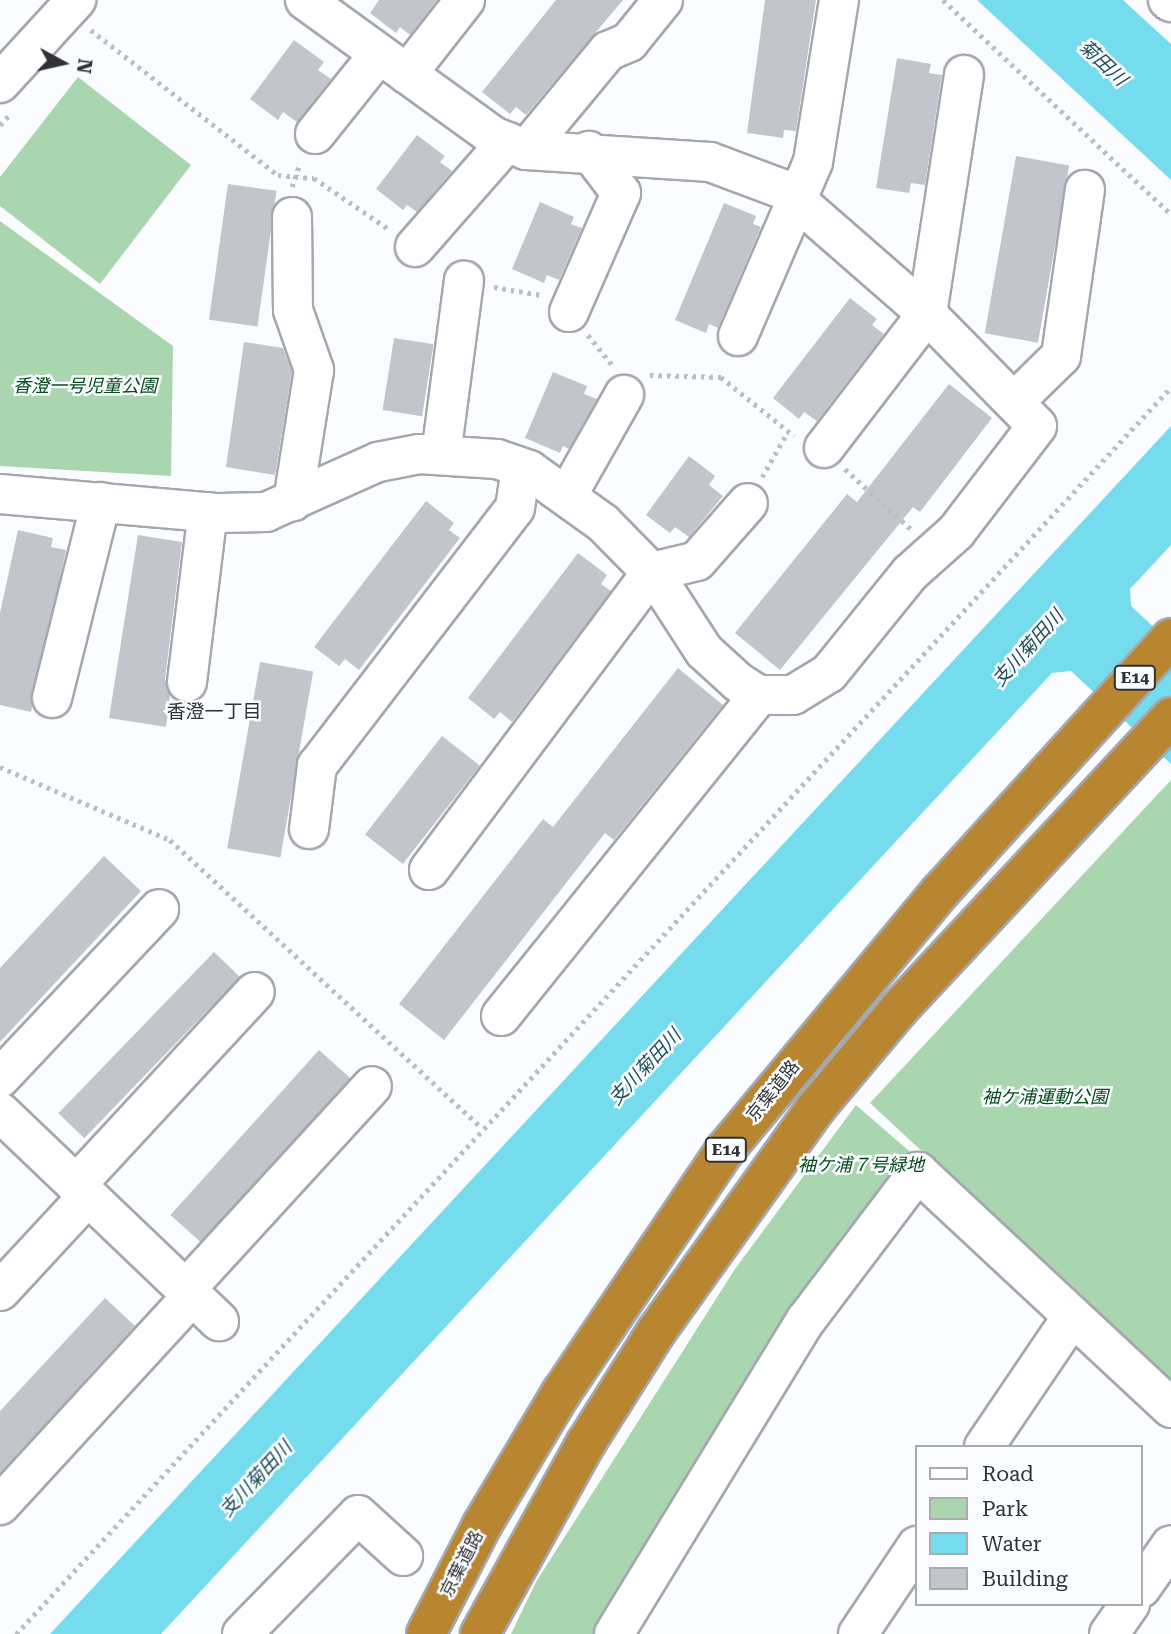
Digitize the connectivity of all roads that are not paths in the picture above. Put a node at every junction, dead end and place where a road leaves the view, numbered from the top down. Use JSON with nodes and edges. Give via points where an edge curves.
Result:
{"nodes":[{"id":1,"x":76,"y":0,"type":"edge"},
{"id":2,"x":465,"y":0,"type":"edge"},
{"id":3,"x":663,"y":0,"type":"edge"},
{"id":4,"x":839,"y":0,"type":"edge"},
{"id":5,"x":309,"y":1,"type":"edge"},
{"id":6,"x":393,"y":64,"type":"junction"},
{"id":7,"x":964,"y":75,"type":"dead end"},
{"id":8,"x":0,"y":83,"type":"edge"},
{"id":9,"x":315,"y":134,"type":"road end"},
{"id":10,"x":517,"y":146,"type":"junction"},
{"id":11,"x":589,"y":151,"type":"junction"},
{"id":12,"x":1085,"y":190,"type":"dead end"},
{"id":13,"x":794,"y":198,"type":"junction"},
{"id":14,"x":292,"y":217,"type":"road end"},
{"id":15,"x":415,"y":247,"type":"road end"},
{"id":16,"x":464,"y":281,"type":"road end"},
{"id":17,"x":569,"y":312,"type":"road end"},
{"id":18,"x":927,"y":314,"type":"junction"},
{"id":19,"x":738,"y":336,"type":"dead end"},
{"id":20,"x":630,"y":381,"type":"road end"},
{"id":21,"x":1014,"y":402,"type":"junction"},
{"id":22,"x":824,"y":448,"type":"road end"},
{"id":23,"x":442,"y":455,"type":"junction"},
{"id":24,"x":521,"y":468,"type":"junction"},
{"id":25,"x":0,"y":494,"type":"edge"},
{"id":26,"x":568,"y":494,"type":"junction"},
{"id":27,"x":293,"y":500,"type":"junction"},
{"id":28,"x":100,"y":502,"type":"junction"},
{"id":29,"x":748,"y":502,"type":"road end"},
{"id":30,"x":208,"y":512,"type":"junction"},
{"id":31,"x":652,"y":572,"type":"junction"},
{"id":32,"x":1171,"y":638,"type":"edge"},
{"id":33,"x":187,"y":682,"type":"dead end"},
{"id":34,"x":759,"y":695,"type":"junction"},
{"id":35,"x":52,"y":698,"type":"dead end"},
{"id":36,"x":1171,"y":717,"type":"edge"},
{"id":37,"x":309,"y":829,"type":"dead end"},
{"id":38,"x":429,"y":870,"type":"dead end"},
{"id":39,"x":159,"y":909,"type":"dead end"},
{"id":40,"x":255,"y":992,"type":"dead end"},
{"id":41,"x":501,"y":1016,"type":"dead end"},
{"id":42,"x":0,"y":1078,"type":"edge"},
{"id":43,"x":372,"y":1086,"type":"dead end"},
{"id":44,"x":6,"y":1130,"type":"edge"},
{"id":45,"x":82,"y":1190,"type":"junction"},
{"id":46,"x":0,"y":1291,"type":"edge"},
{"id":47,"x":189,"y":1292,"type":"junction"},
{"id":48,"x":1072,"y":1317,"type":"junction"},
{"id":49,"x":219,"y":1321,"type":"dead end"},
{"id":50,"x":1171,"y":1408,"type":"edge"},
{"id":51,"x":985,"y":1445,"type":"edge"},
{"id":52,"x":0,"y":1505,"type":"edge"},
{"id":53,"x":1171,"y":1545,"type":"edge"},
{"id":54,"x":916,"y":1547,"type":"edge"},
{"id":55,"x":403,"y":1556,"type":"dead end"},
{"id":56,"x":1143,"y":1585,"type":"edge"},
{"id":57,"x":1129,"y":1606,"type":"edge"},
{"id":58,"x":242,"y":1634,"type":"edge"},
{"id":59,"x":426,"y":1634,"type":"edge"},
{"id":60,"x":480,"y":1634,"type":"edge"},
{"id":61,"x":614,"y":1634,"type":"edge"},
{"id":62,"x":858,"y":1634,"type":"edge"},
{"id":63,"x":1109,"y":1634,"type":"edge"}],
"edges":[{"from":1,"to":8,"type":"street"},
{"from":2,"to":6,"type":"street"},
{"from":3,"to":10,"type":"street","via":[[629,42],[608,51]]},
{"from":4,"to":13,"type":"street","via":[[813,162]]},
{"from":5,"to":6,"type":"street"},
{"from":6,"to":9,"type":"street"},
{"from":6,"to":10,"type":"street"},
{"from":7,"to":18,"type":"street"},
{"from":10,"to":11,"type":"street"},
{"from":10,"to":15,"type":"street"},
{"from":11,"to":13,"type":"street","via":[[710,162],[750,174]]},
{"from":11,"to":17,"type":"street","via":[[621,193]]},
{"from":12,"to":21,"type":"street","via":[[1061,356]]},
{"from":13,"to":18,"type":"street"},
{"from":13,"to":19,"type":"street"},
{"from":14,"to":27,"type":"street","via":[[293,310],[314,370]]},
{"from":16,"to":23,"type":"street"},
{"from":18,"to":21,"type":"street"},
{"from":18,"to":22,"type":"street"},
{"from":20,"to":26,"type":"street"},
{"from":21,"to":34,"type":"street","via":[[1037,426],[956,532],[910,573],[829,673],[793,695]]},
{"from":23,"to":24,"type":"street","via":[[496,459]]},
{"from":23,"to":27,"type":"street","via":[[378,462]]},
{"from":24,"to":26,"type":"street"},
{"from":24,"to":37,"type":"street","via":[[514,508],[317,766]]},
{"from":25,"to":28,"type":"street"},
{"from":26,"to":31,"type":"street"},
{"from":27,"to":30,"type":"street","via":[[266,512]]},
{"from":28,"to":30,"type":"street"},
{"from":28,"to":35,"type":"street"},
{"from":29,"to":31,"type":"street","via":[[697,561]]},
{"from":30,"to":33,"type":"street"},
{"from":31,"to":34,"type":"street","via":[[704,651]]},
{"from":31,"to":38,"type":"street"},
{"from":32,"to":59,"type":"highway","name":"京葉道路","number":"E14","via":[[940,892],[725,1150],[561,1393],[482,1525]]},
{"from":34,"to":41,"type":"street"},
{"from":36,"to":60,"type":"highway","number":"E14","via":[[898,1009],[799,1131],[656,1332],[572,1467]]},
{"from":39,"to":42,"type":"street"},
{"from":40,"to":45,"type":"street"},
{"from":43,"to":47,"type":"street"},
{"from":44,"to":45,"type":"street"},
{"from":45,"to":46,"type":"street"},
{"from":45,"to":47,"type":"street"},
{"from":47,"to":49,"type":"street"},
{"from":47,"to":52,"type":"street"},
{"from":48,"to":50,"type":"street"},
{"from":48,"to":51,"type":"street"},
{"from":48,"to":61,"type":"street","via":[[918,1171],[806,1320]]},
{"from":53,"to":56,"type":"street"},
{"from":54,"to":62,"type":"street"},
{"from":55,"to":58,"type":"street","via":[[358,1515]]},
{"from":57,"to":63,"type":"street"}]}
